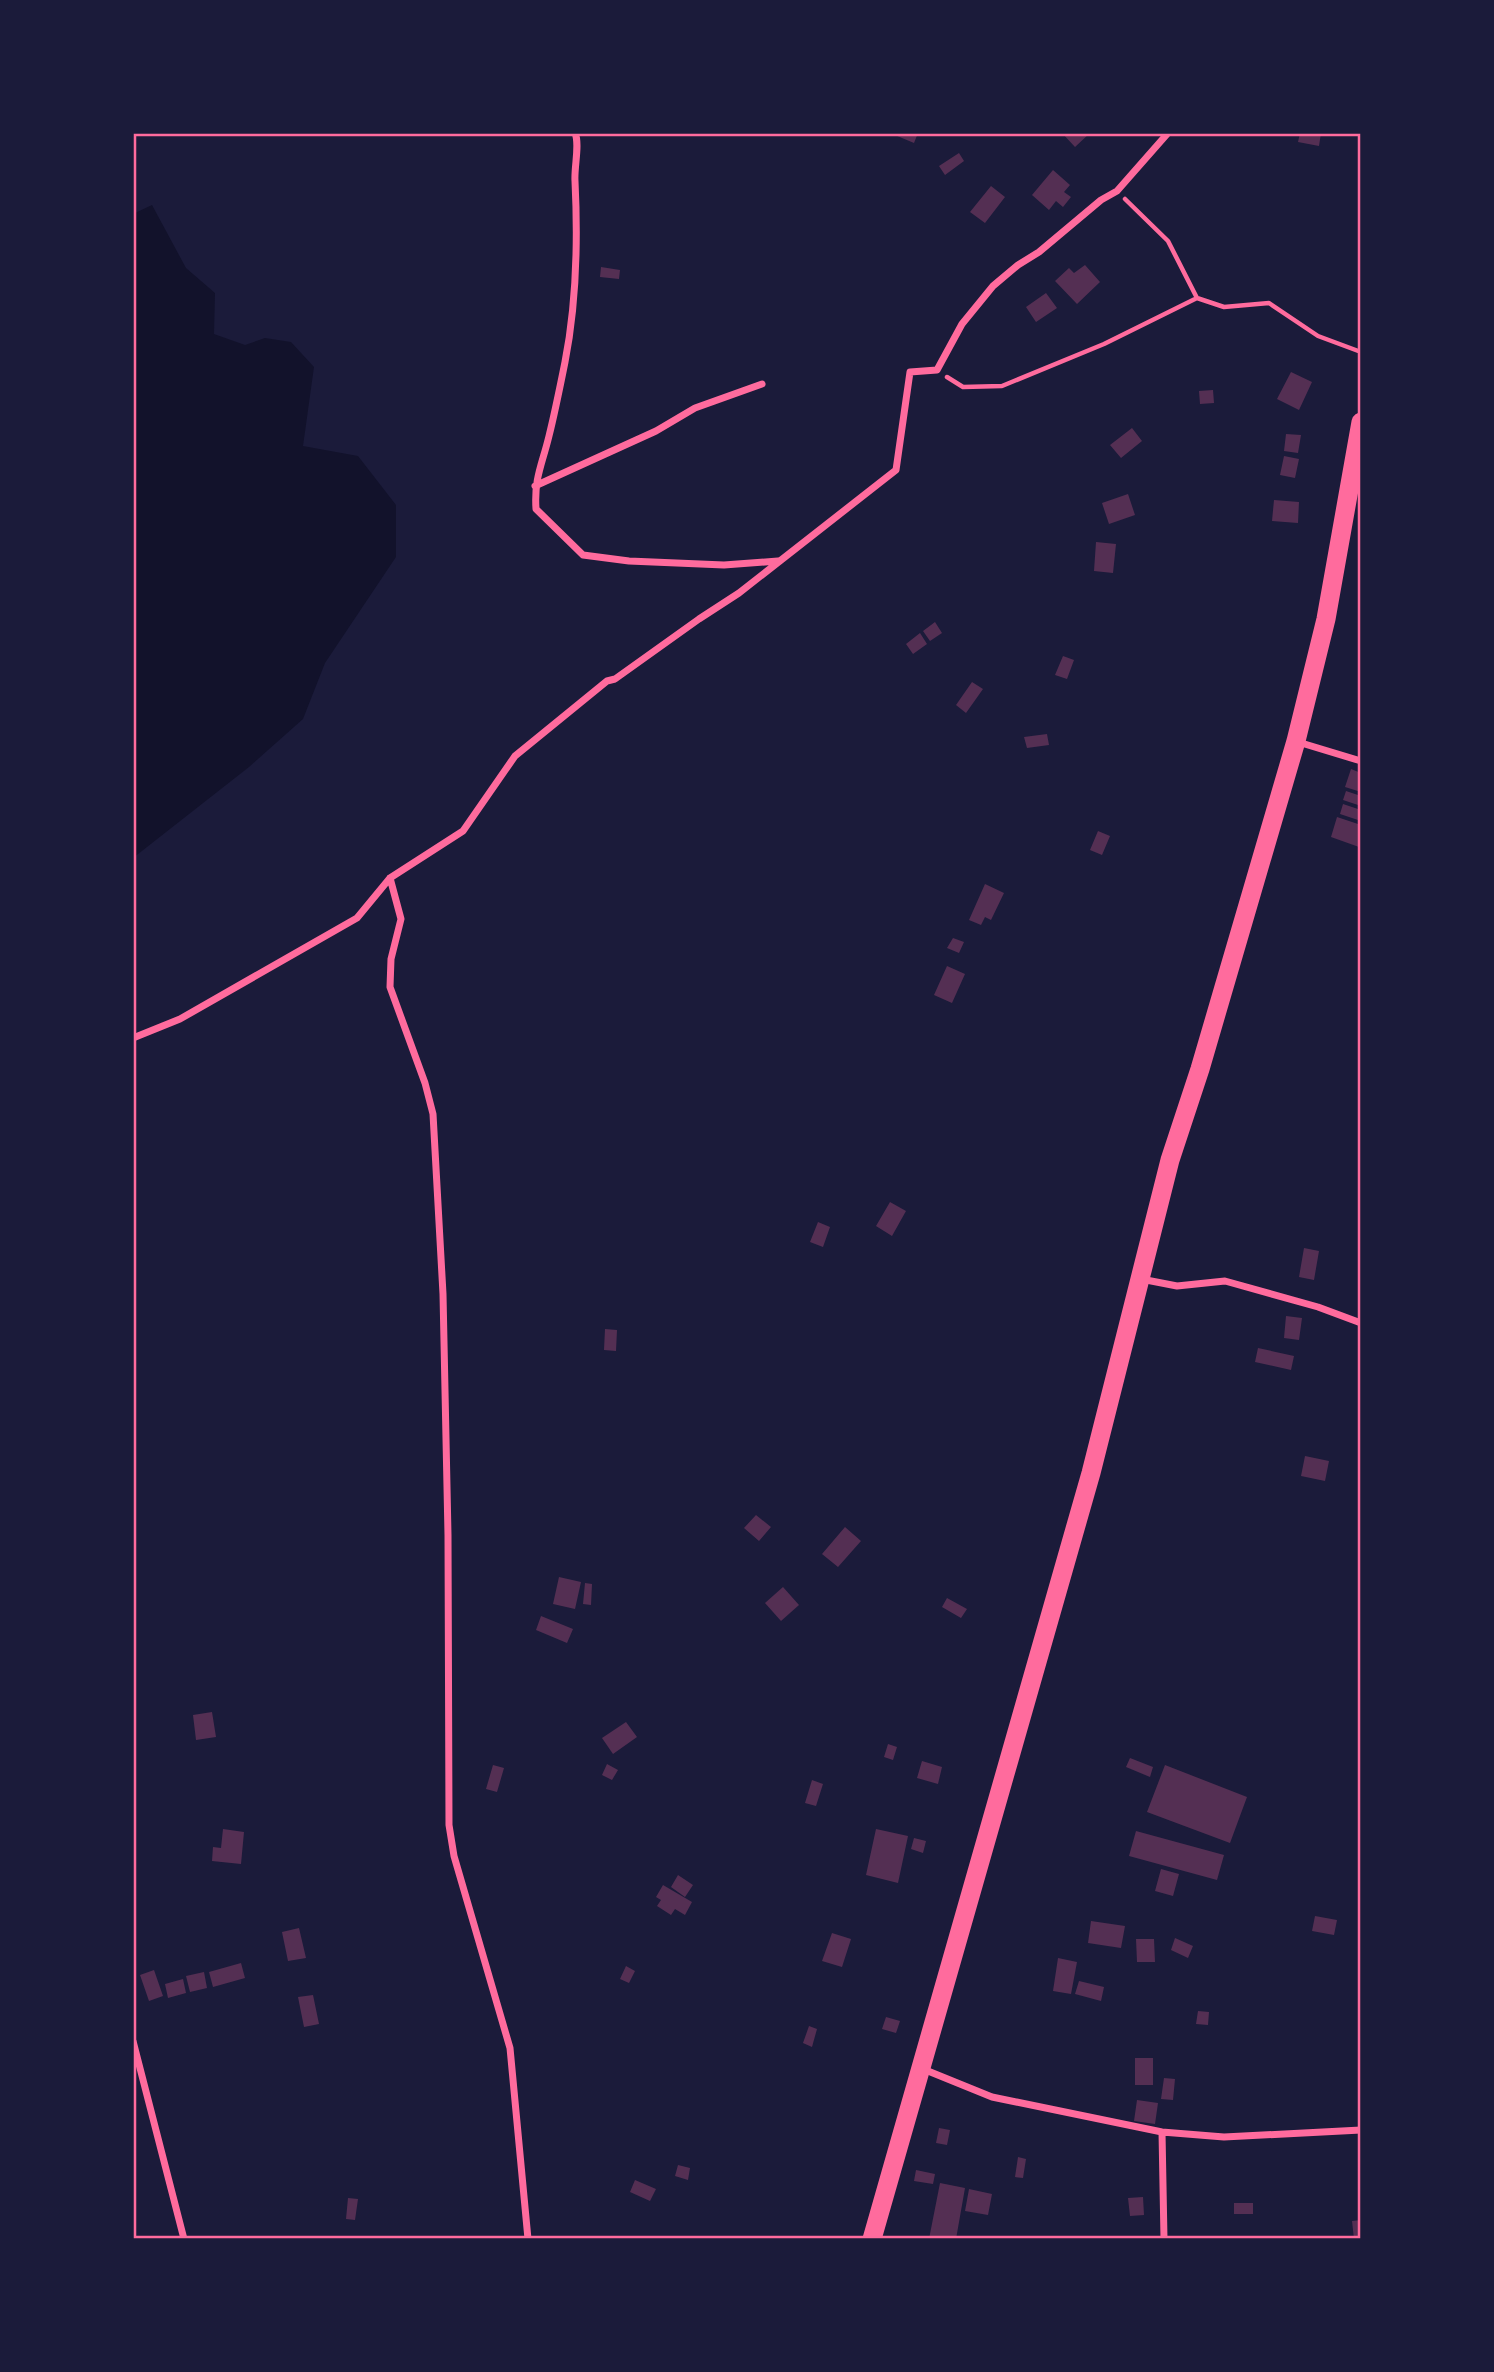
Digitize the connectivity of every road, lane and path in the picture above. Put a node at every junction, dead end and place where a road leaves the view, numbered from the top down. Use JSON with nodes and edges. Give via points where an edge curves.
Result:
{"nodes":[{"id":1,"x":575,"y":133,"type":"edge"},
{"id":2,"x":1168,"y":133,"type":"edge"},
{"id":3,"x":1117,"y":191,"type":"junction"},
{"id":4,"x":1197,"y":298,"type":"junction"},
{"id":5,"x":1361,"y":352,"type":"edge"},
{"id":6,"x":937,"y":370,"type":"junction"},
{"id":7,"x":762,"y":384,"type":"dead end"},
{"id":8,"x":1361,"y":422,"type":"edge"},
{"id":9,"x":535,"y":486,"type":"junction"},
{"id":10,"x":779,"y":561,"type":"junction"},
{"id":11,"x":1296,"y":741,"type":"junction"},
{"id":12,"x":1361,"y":761,"type":"edge"},
{"id":13,"x":390,"y":878,"type":"junction"},
{"id":14,"x":133,"y":1038,"type":"edge"},
{"id":15,"x":1140,"y":1279,"type":"junction"},
{"id":16,"x":1361,"y":1323,"type":"edge"},
{"id":17,"x":133,"y":2041,"type":"edge"},
{"id":18,"x":134,"y":2054,"type":"edge"},
{"id":19,"x":920,"y":2067,"type":"junction"},
{"id":20,"x":1361,"y":2130,"type":"edge"},
{"id":21,"x":1162,"y":2132,"type":"junction"},
{"id":22,"x":184,"y":2239,"type":"edge"},
{"id":23,"x":528,"y":2239,"type":"edge"},
{"id":24,"x":872,"y":2239,"type":"edge"},
{"id":25,"x":1164,"y":2239,"type":"edge"}],
"edges":[{"from":1,"to":9,"type":"street","via":[[576,296],[560,387]]},
{"from":2,"to":3,"type":"street"},
{"from":3,"to":4,"type":"path","via":[[1168,241]]},
{"from":3,"to":6,"type":"street","via":[[993,286],[962,324]]},
{"from":4,"to":5,"type":"path","via":[[1224,307],[1269,303],[1318,336]]},
{"from":4,"to":6,"type":"path","via":[[1104,344],[1002,386],[963,387]]},
{"from":6,"to":10,"type":"street","via":[[910,372],[895,470]]},
{"from":7,"to":9,"type":"street","via":[[695,408],[656,431]]},
{"from":8,"to":11,"type":"highway","via":[[1326,619]]},
{"from":9,"to":10,"type":"street","via":[[537,509],[583,555],[723,565]]},
{"from":10,"to":13,"type":"street","via":[[607,681],[515,756],[463,831]]},
{"from":11,"to":12,"type":"street"},
{"from":11,"to":15,"type":"highway","via":[[1170,1160]]},
{"from":13,"to":14,"type":"street","via":[[357,918],[180,1019]]},
{"from":13,"to":23,"type":"street","via":[[401,919],[390,987],[425,1083],[434,1128],[449,1535],[449,1825],[510,2048]]},
{"from":15,"to":16,"type":"street","via":[[1177,1286],[1225,1282]]},
{"from":15,"to":19,"type":"highway","via":[[1091,1473]]},
{"from":17,"to":18,"type":"street"},
{"from":18,"to":22,"type":"street"},
{"from":19,"to":21,"type":"street","via":[[992,2097]]},
{"from":19,"to":24,"type":"highway"},
{"from":20,"to":21,"type":"street","via":[[1224,2137]]},
{"from":21,"to":25,"type":"street"}]}
